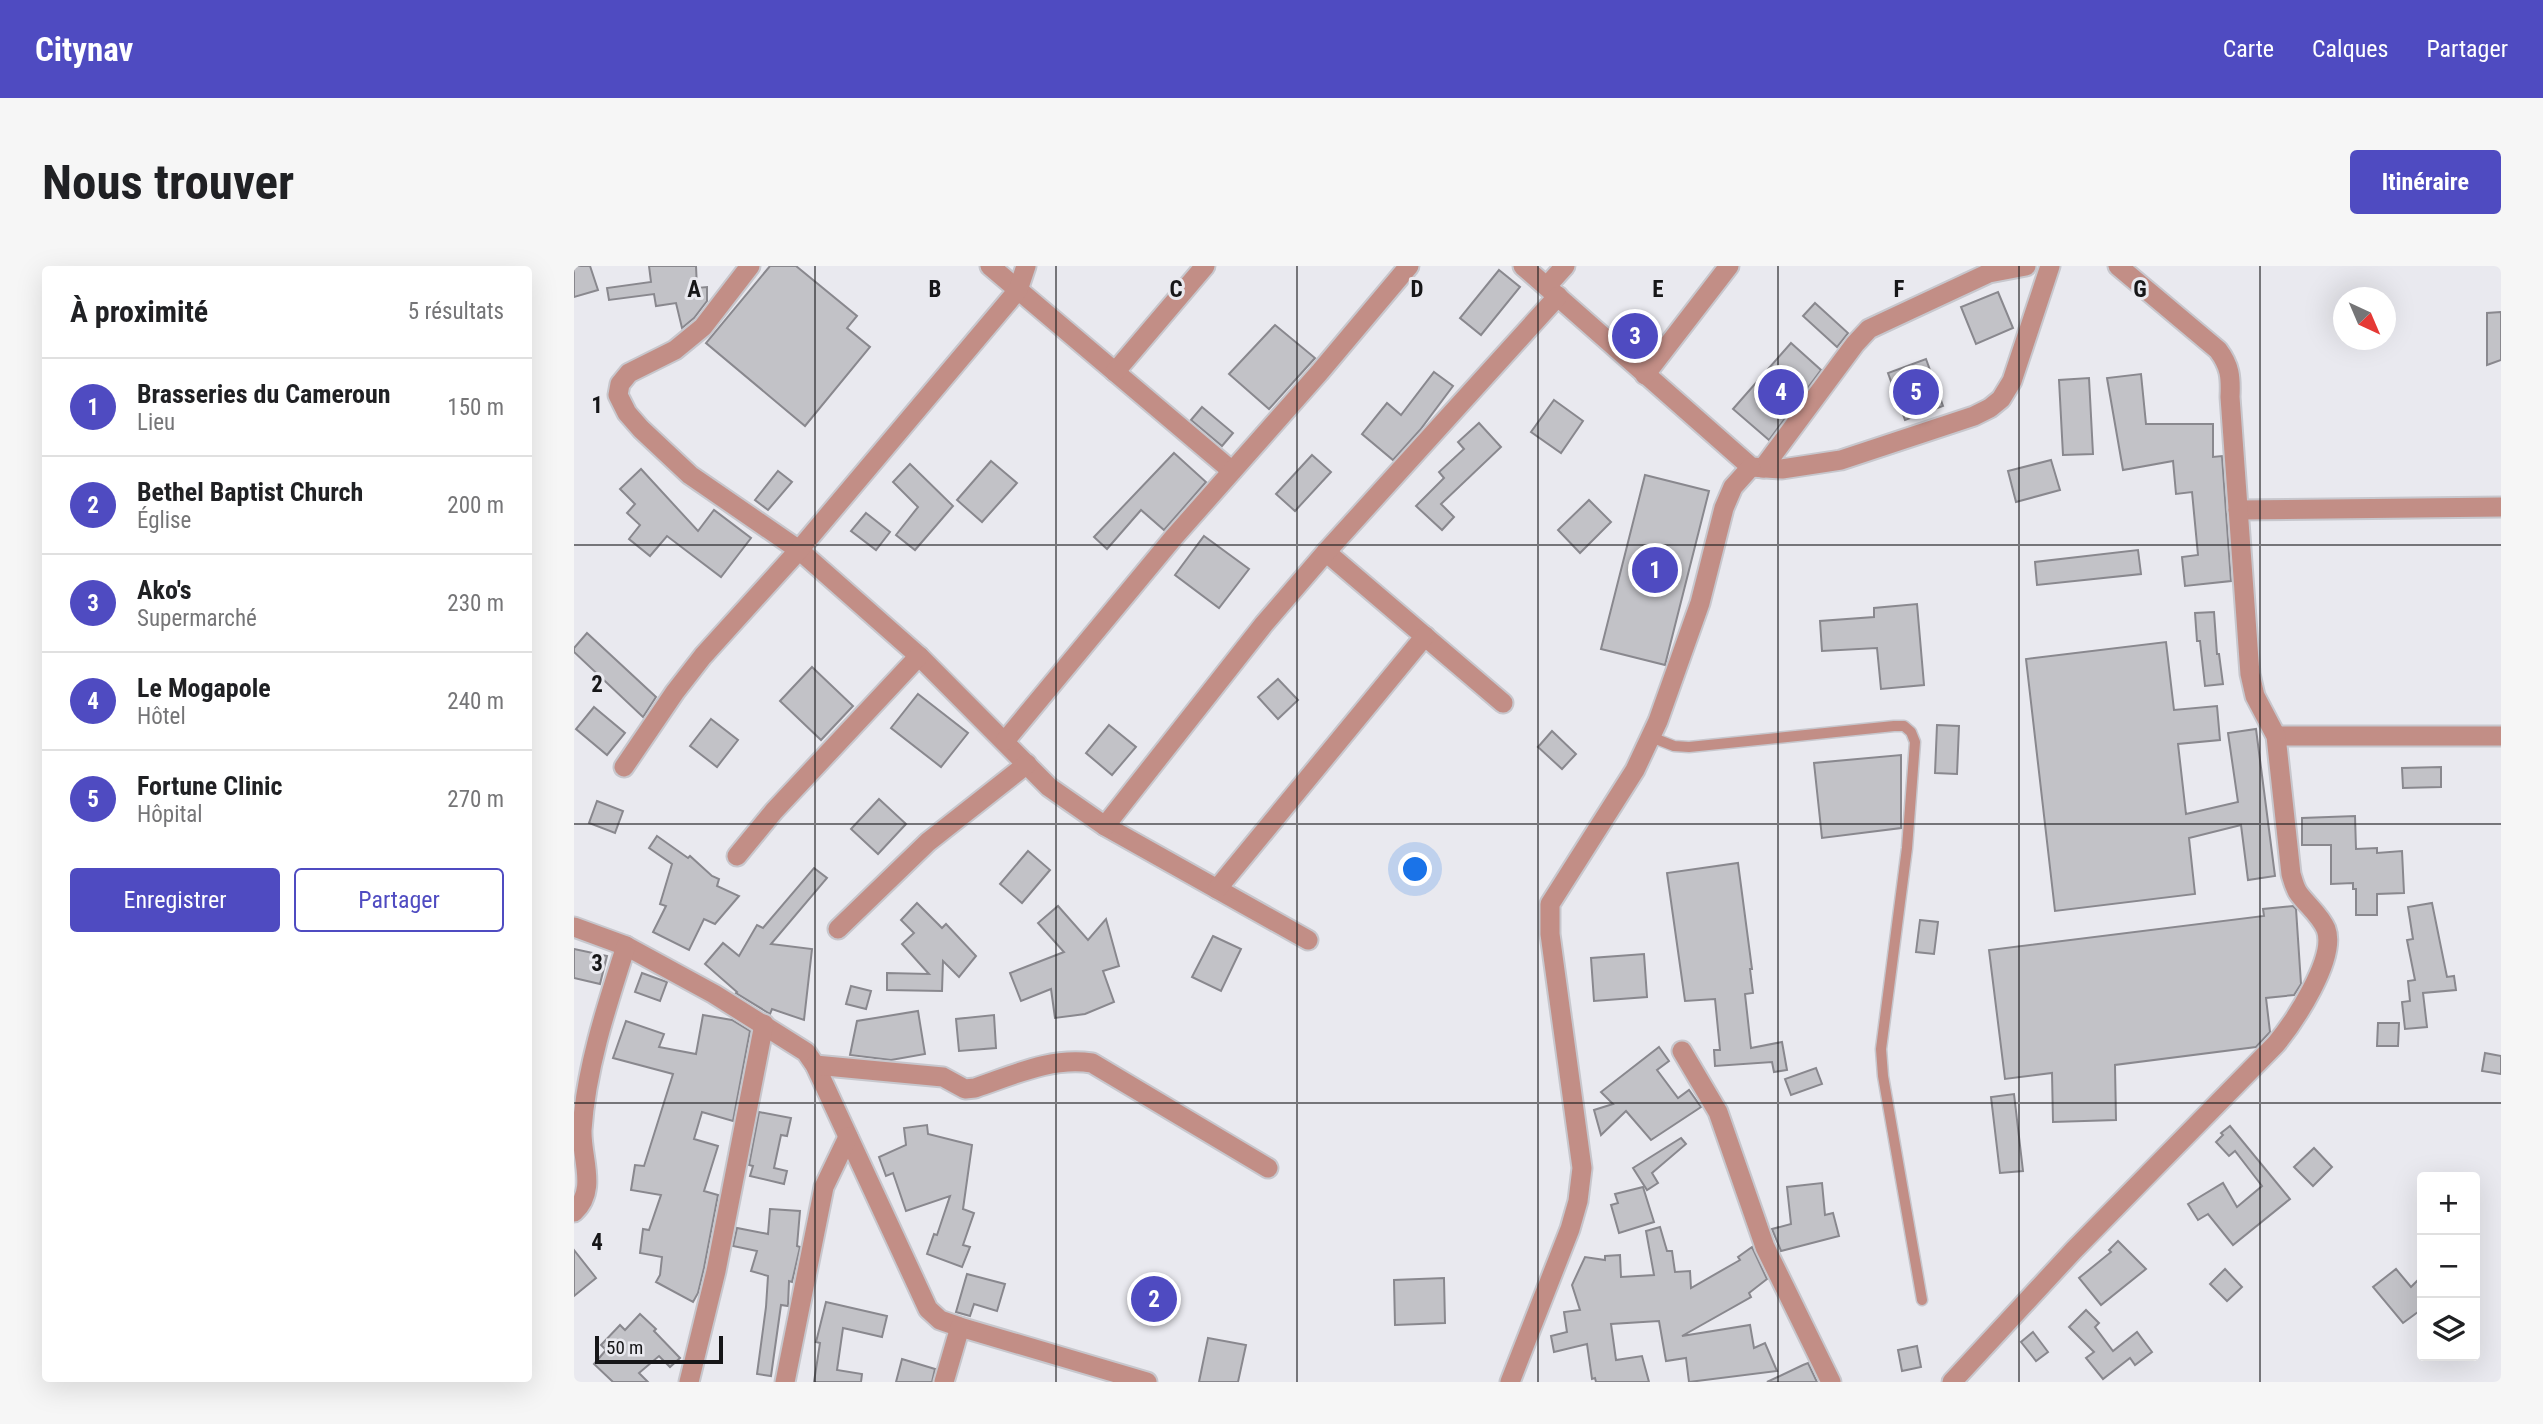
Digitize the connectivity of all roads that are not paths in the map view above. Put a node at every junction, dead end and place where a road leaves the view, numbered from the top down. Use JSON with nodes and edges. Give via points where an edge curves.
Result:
{"nodes":[{"id":1,"x":750,"y":266,"type":"edge"},
{"id":2,"x":990,"y":266,"type":"edge"},
{"id":3,"x":1026,"y":266,"type":"edge"},
{"id":4,"x":1205,"y":266,"type":"edge"},
{"id":5,"x":1409,"y":266,"type":"edge"},
{"id":6,"x":1524,"y":266,"type":"edge"},
{"id":7,"x":1564,"y":266,"type":"edge"},
{"id":8,"x":1729,"y":266,"type":"edge"},
{"id":9,"x":2026,"y":266,"type":"edge"},
{"id":10,"x":2050,"y":266,"type":"edge"},
{"id":11,"x":2118,"y":266,"type":"edge"},
{"id":12,"x":1018,"y":290,"type":"junction"},
{"id":13,"x":1553,"y":291,"type":"junction"},
{"id":14,"x":1115,"y":372,"type":"junction"},
{"id":15,"x":1645,"y":375,"type":"junction"},
{"id":16,"x":1757,"y":467,"type":"junction"},
{"id":17,"x":1232,"y":471,"type":"junction"},
{"id":18,"x":2501,"y":507,"type":"edge"},
{"id":19,"x":2238,"y":510,"type":"junction"},
{"id":20,"x":799,"y":550,"type":"junction"},
{"id":21,"x":1326,"y":552,"type":"junction"},
{"id":22,"x":1425,"y":636,"type":"junction"},
{"id":23,"x":919,"y":656,"type":"junction"},
{"id":24,"x":1503,"y":703,"type":"dead end"},
{"id":25,"x":2276,"y":736,"type":"junction"},
{"id":26,"x":2501,"y":736,"type":"edge"},
{"id":27,"x":1651,"y":737,"type":"junction"},
{"id":28,"x":1005,"y":741,"type":"junction"},
{"id":29,"x":1027,"y":764,"type":"junction"},
{"id":30,"x":624,"y":767,"type":"dead end"},
{"id":31,"x":1105,"y":826,"type":"junction"},
{"id":32,"x":737,"y":856,"type":"dead end"},
{"id":33,"x":1217,"y":889,"type":"junction"},
{"id":34,"x":574,"y":927,"type":"edge"},
{"id":35,"x":838,"y":929,"type":"dead end"},
{"id":36,"x":1308,"y":940,"type":"dead end"},
{"id":37,"x":626,"y":946,"type":"junction"},
{"id":38,"x":764,"y":1024,"type":"junction"},
{"id":39,"x":1682,"y":1051,"type":"dead end"},
{"id":40,"x":815,"y":1065,"type":"junction"},
{"id":41,"x":848,"y":1136,"type":"junction"},
{"id":42,"x":1268,"y":1168,"type":"dead end"},
{"id":43,"x":574,"y":1212,"type":"edge"},
{"id":44,"x":1922,"y":1300,"type":"dead end"},
{"id":45,"x":960,"y":1327,"type":"junction"},
{"id":46,"x":689,"y":1382,"type":"edge"},
{"id":47,"x":785,"y":1382,"type":"edge"},
{"id":48,"x":944,"y":1382,"type":"edge"},
{"id":49,"x":1147,"y":1382,"type":"edge"},
{"id":50,"x":1510,"y":1382,"type":"edge"},
{"id":51,"x":1831,"y":1382,"type":"edge"},
{"id":52,"x":1952,"y":1382,"type":"edge"}],
"edges":[{"from":1,"to":20,"type":"street","via":[[703,327],[675,350],[629,373],[618,395],[641,429],[690,475]]},
{"from":2,"to":12,"type":"street"},
{"from":3,"to":12,"type":"street"},
{"from":4,"to":14,"type":"street"},
{"from":5,"to":17,"type":"street"},
{"from":6,"to":13,"type":"street"},
{"from":7,"to":13,"type":"street"},
{"from":8,"to":15,"type":"street"},
{"from":9,"to":16,"type":"street","via":[[1989,274],[1869,329]]},
{"from":10,"to":16,"type":"street","via":[[2012,382],[1990,408],[1841,460],[1782,469]]},
{"from":11,"to":19,"type":"street","via":[[2228,363]]},
{"from":12,"to":14,"type":"street"},
{"from":12,"to":20,"type":"street"},
{"from":13,"to":15,"type":"street"},
{"from":13,"to":21,"type":"street"},
{"from":14,"to":17,"type":"street"},
{"from":15,"to":16,"type":"street"},
{"from":16,"to":27,"type":"street","via":[[1733,487],[1724,508],[1700,603]]},
{"from":17,"to":28,"type":"street"},
{"from":18,"to":19,"type":"street"},
{"from":19,"to":25,"type":"street","via":[[2250,674],[2255,696]]},
{"from":20,"to":23,"type":"street"},
{"from":20,"to":30,"type":"street","via":[[703,656]]},
{"from":21,"to":22,"type":"street"},
{"from":21,"to":31,"type":"street"},
{"from":22,"to":24,"type":"street"},
{"from":22,"to":33,"type":"street"},
{"from":23,"to":28,"type":"street"},
{"from":23,"to":32,"type":"street"},
{"from":25,"to":26,"type":"street"},
{"from":25,"to":52,"type":"street","via":[[2291,874],[2298,892],[2326,929],[2328,943],[2296,1020]]},
{"from":27,"to":44,"type":"lane","via":[[1689,747],[1905,726],[1915,742],[1908,848],[1881,1049]]},
{"from":27,"to":50,"type":"street","via":[[1550,904],[1549,934],[1582,1168],[1570,1228]]},
{"from":28,"to":29,"type":"street"},
{"from":29,"to":31,"type":"street","via":[[1049,787]]},
{"from":29,"to":35,"type":"street","via":[[928,842]]},
{"from":31,"to":33,"type":"street"},
{"from":33,"to":36,"type":"street"},
{"from":34,"to":37,"type":"street"},
{"from":37,"to":38,"type":"street"},
{"from":37,"to":43,"type":"street","via":[[588,1087],[582,1132],[587,1193]]},
{"from":38,"to":40,"type":"street","via":[[806,1052]]},
{"from":38,"to":46,"type":"street","via":[[716,1271]]},
{"from":39,"to":51,"type":"street","via":[[1718,1112],[1765,1247]]},
{"from":40,"to":41,"type":"street"},
{"from":40,"to":42,"type":"street","via":[[943,1077],[965,1089],[1057,1061],[1092,1063]]},
{"from":41,"to":45,"type":"street","via":[[928,1309],[940,1320]]},
{"from":41,"to":47,"type":"street","via":[[824,1187]]},
{"from":45,"to":48,"type":"street"},
{"from":45,"to":49,"type":"street"}]}
